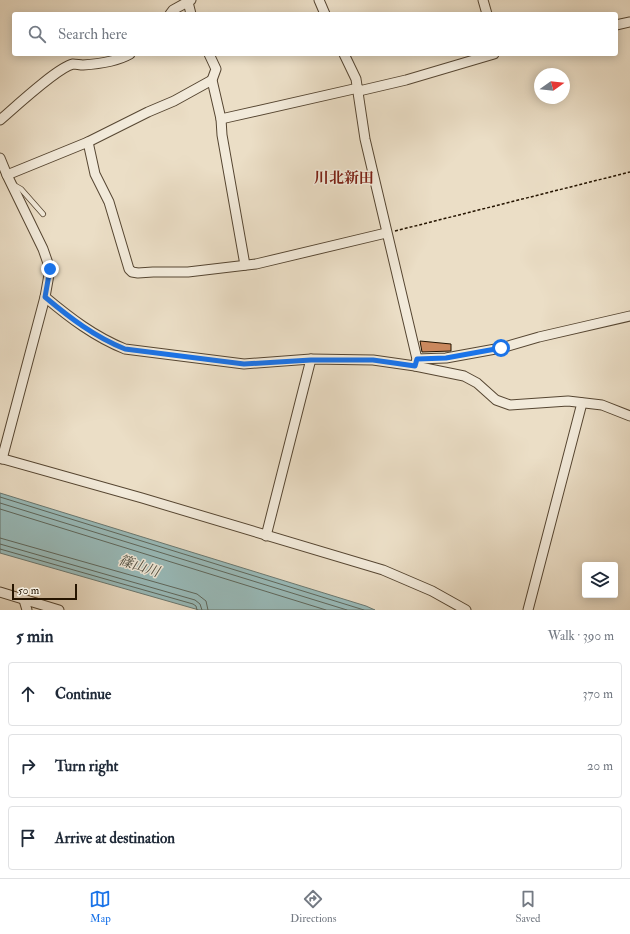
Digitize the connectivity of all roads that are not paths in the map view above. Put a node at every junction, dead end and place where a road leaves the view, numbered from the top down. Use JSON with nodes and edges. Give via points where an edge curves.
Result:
{"nodes":[{"id":1,"x":319,"y":0,"type":"edge"},
{"id":2,"x":483,"y":0,"type":"edge"},
{"id":3,"x":189,"y":1,"type":"edge"},
{"id":4,"x":172,"y":12,"type":"edge"},
{"id":5,"x":191,"y":12,"type":"edge"},
{"id":6,"x":324,"y":12,"type":"edge"},
{"id":7,"x":486,"y":12,"type":"edge"},
{"id":8,"x":630,"y":22,"type":"edge"},
{"id":9,"x":618,"y":25,"type":"edge"},
{"id":10,"x":124,"y":56,"type":"edge"},
{"id":11,"x":210,"y":56,"type":"edge"},
{"id":12,"x":345,"y":56,"type":"edge"},
{"id":13,"x":487,"y":56,"type":"edge"},
{"id":14,"x":212,"y":80,"type":"junction"},
{"id":15,"x":358,"y":90,"type":"junction"},
{"id":16,"x":221,"y":119,"type":"junction"},
{"id":17,"x":0,"y":120,"type":"edge"},
{"id":18,"x":88,"y":142,"type":"junction"},
{"id":19,"x":0,"y":158,"type":"edge"},
{"id":20,"x":8,"y":180,"type":"junction"},
{"id":21,"x":43,"y":214,"type":"dead end"},
{"id":22,"x":386,"y":233,"type":"junction"},
{"id":23,"x":245,"y":264,"type":"junction"},
{"id":24,"x":45,"y":297,"type":"junction"},
{"id":25,"x":630,"y":316,"type":"edge"},
{"id":26,"x":311,"y":360,"type":"junction"},
{"id":27,"x":416,"y":362,"type":"junction"},
{"id":28,"x":582,"y":403,"type":"junction"},
{"id":29,"x":630,"y":416,"type":"edge"},
{"id":30,"x":1,"y":458,"type":"edge"},
{"id":31,"x":266,"y":536,"type":"junction"},
{"id":32,"x":0,"y":592,"type":"edge"},
{"id":33,"x":24,"y":600,"type":"junction"},
{"id":34,"x":27,"y":610,"type":"edge"},
{"id":35,"x":59,"y":610,"type":"edge"},
{"id":36,"x":466,"y":610,"type":"edge"},
{"id":37,"x":528,"y":610,"type":"edge"}],
"edges":[{"from":1,"to":6,"type":"street"},
{"from":2,"to":7,"type":"street"},
{"from":3,"to":4,"type":"street"},
{"from":3,"to":5,"type":"street"},
{"from":8,"to":9,"type":"street"},
{"from":10,"to":17,"type":"street","via":[[108,62],[73,64],[63,69]]},
{"from":11,"to":14,"type":"street","via":[[216,69]]},
{"from":12,"to":15,"type":"street","via":[[356,78]]},
{"from":13,"to":15,"type":"street","via":[[406,80]]},
{"from":14,"to":16,"type":"street"},
{"from":14,"to":18,"type":"street"},
{"from":15,"to":16,"type":"street"},
{"from":15,"to":22,"type":"street","via":[[365,139]]},
{"from":16,"to":23,"type":"street"},
{"from":18,"to":20,"type":"street"},
{"from":18,"to":23,"type":"street","via":[[95,174],[109,202],[132,272],[188,272]]},
{"from":19,"to":20,"type":"street"},
{"from":20,"to":21,"type":"lane"},
{"from":20,"to":24,"type":"street","via":[[43,249],[50,269]]},
{"from":22,"to":23,"type":"street","via":[[256,264]]},
{"from":22,"to":27,"type":"street"},
{"from":24,"to":26,"type":"street","via":[[68,317],[125,349],[244,364]]},
{"from":24,"to":30,"type":"street"},
{"from":25,"to":27,"type":"street","via":[[501,348]]},
{"from":26,"to":27,"type":"street"},
{"from":26,"to":31,"type":"street"},
{"from":27,"to":28,"type":"street","via":[[464,376],[477,383],[496,400],[510,405],[568,401]]},
{"from":28,"to":29,"type":"street","via":[[602,405]]},
{"from":28,"to":37,"type":"street"},
{"from":30,"to":31,"type":"street"},
{"from":31,"to":36,"type":"street","via":[[382,570],[432,591]]},
{"from":32,"to":33,"type":"street"},
{"from":33,"to":34,"type":"street"},
{"from":33,"to":35,"type":"street"}]}
